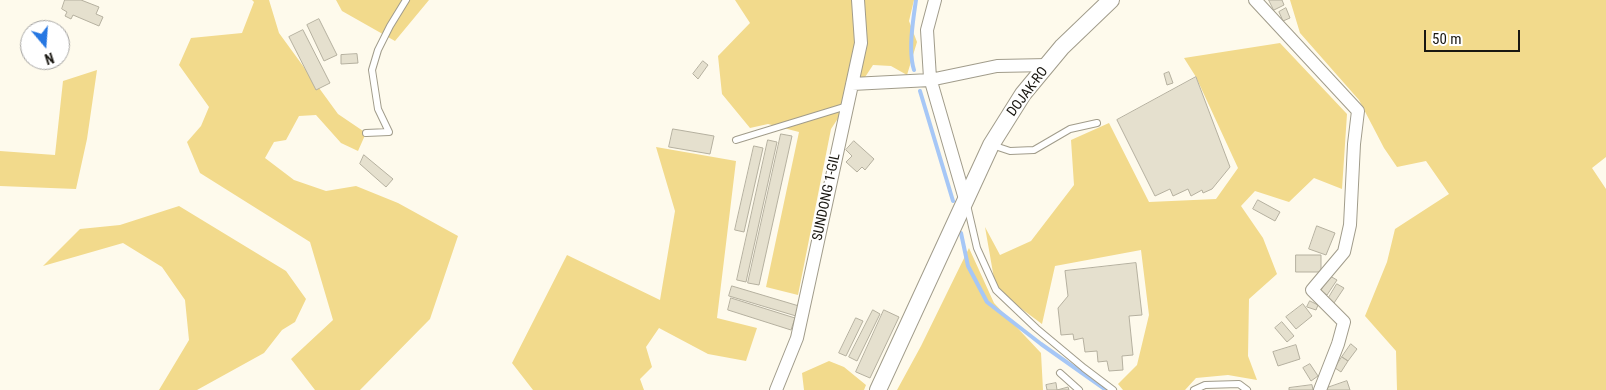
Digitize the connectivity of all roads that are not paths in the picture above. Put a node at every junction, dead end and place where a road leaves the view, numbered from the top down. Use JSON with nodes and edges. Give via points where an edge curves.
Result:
{"nodes":[{"id":1,"x":406,"y":0,"type":"edge"},
{"id":2,"x":935,"y":0,"type":"edge"},
{"id":3,"x":1111,"y":0,"type":"edge"},
{"id":4,"x":1255,"y":0,"type":"edge"},
{"id":5,"x":859,"y":3,"type":"edge"},
{"id":6,"x":1048,"y":65,"type":"junction"},
{"id":7,"x":930,"y":80,"type":"junction"},
{"id":8,"x":852,"y":84,"type":"junction"},
{"id":9,"x":847,"y":106,"type":"junction"},
{"id":10,"x":1097,"y":123,"type":"dead end"},
{"id":11,"x":366,"y":133,"type":"dead end"},
{"id":12,"x":736,"y":140,"type":"dead end"},
{"id":13,"x":990,"y":144,"type":"junction"},
{"id":14,"x":965,"y":199,"type":"junction"},
{"id":15,"x":1060,"y":374,"type":"dead end"},
{"id":16,"x":776,"y":390,"type":"edge"},
{"id":17,"x":878,"y":390,"type":"edge"},
{"id":18,"x":1079,"y":390,"type":"edge"},
{"id":19,"x":1113,"y":390,"type":"edge"},
{"id":20,"x":1194,"y":390,"type":"edge"},
{"id":21,"x":1247,"y":390,"type":"edge"},
{"id":22,"x":1320,"y":390,"type":"edge"}],
"edges":[{"from":1,"to":11,"type":"lane","via":[[378,50],[372,70],[378,109],[389,132]]},
{"from":2,"to":7,"type":"street","via":[[927,30]]},
{"from":3,"to":6,"type":"street","name":"DOJAK-RO"},
{"from":4,"to":22,"type":"street","via":[[1358,112],[1350,225],[1344,252],[1312,290],[1344,322]]},
{"from":5,"to":8,"type":"street","name":"SUNDONG 1-GIL","via":[[861,43]]},
{"from":6,"to":7,"type":"street","via":[[997,66]]},
{"from":6,"to":13,"type":"street","name":"DOJAK-RO"},
{"from":7,"to":8,"type":"street"},
{"from":7,"to":14,"type":"street"},
{"from":8,"to":9,"type":"street","name":"SUNDONG 1-GIL"},
{"from":9,"to":12,"type":"lane"},
{"from":9,"to":16,"type":"street","name":"SUNDONG 1-GIL","via":[[797,338]]},
{"from":10,"to":13,"type":"lane","via":[[1070,129],[1034,150],[1010,151]]},
{"from":13,"to":14,"type":"street","name":"DOJAK-RO"},
{"from":14,"to":17,"type":"street","name":"DOJAK-RO"},
{"from":14,"to":19,"type":"lane","via":[[977,248],[996,290],[1036,328]]},
{"from":15,"to":18,"type":"lane"},
{"from":20,"to":21,"type":"lane","via":[[1205,385],[1239,384]]}]}
